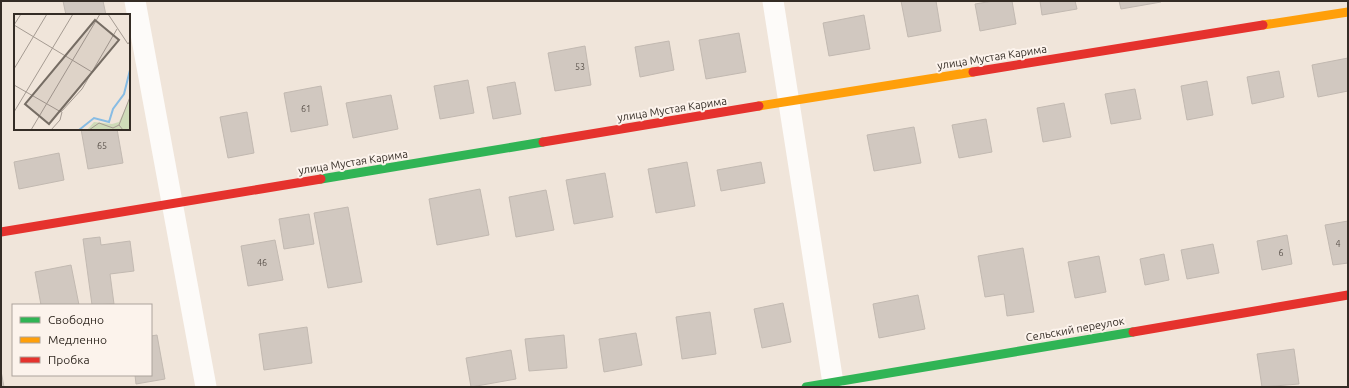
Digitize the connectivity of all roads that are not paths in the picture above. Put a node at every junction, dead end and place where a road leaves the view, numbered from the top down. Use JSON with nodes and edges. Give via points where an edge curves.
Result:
{"nodes":[{"id":1,"x":135,"y":1,"type":"edge"},
{"id":2,"x":773,"y":1,"type":"edge"},
{"id":3,"x":1348,"y":12,"type":"edge"},
{"id":4,"x":788,"y":102,"type":"junction"},
{"id":5,"x":172,"y":204,"type":"junction"},
{"id":6,"x":1,"y":232,"type":"edge"},
{"id":7,"x":1348,"y":295,"type":"edge"},
{"id":8,"x":833,"y":383,"type":"junction"},
{"id":9,"x":206,"y":387,"type":"edge"},
{"id":10,"x":806,"y":387,"type":"edge"}],
"edges":[{"from":1,"to":5,"type":"street"},
{"from":2,"to":4,"type":"street"},
{"from":3,"to":4,"type":"street","name":"улица Мустая Карима"},
{"from":4,"to":5,"type":"street","name":"улица Мустая Карима"},
{"from":4,"to":8,"type":"street"},
{"from":5,"to":6,"type":"street","name":"улица Мустая Карима"},
{"from":5,"to":9,"type":"street"},
{"from":7,"to":8,"type":"street","name":"Сельский переулок"},
{"from":8,"to":10,"type":"street","name":"Сельский переулок"}]}
